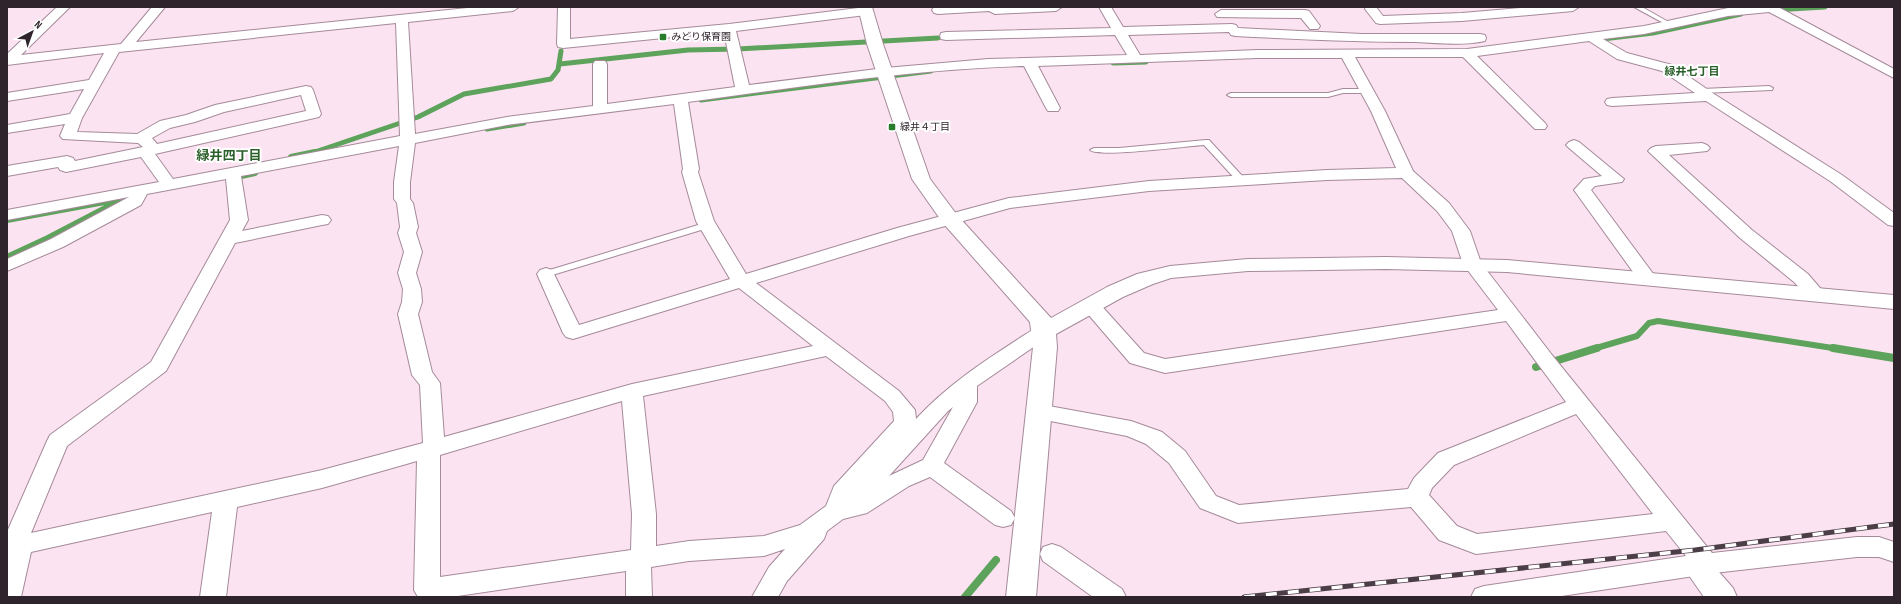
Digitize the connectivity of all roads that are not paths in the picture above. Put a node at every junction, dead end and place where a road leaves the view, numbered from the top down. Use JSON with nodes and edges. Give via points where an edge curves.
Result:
{"nodes":[{"id":1,"x":64,"y":7,"type":"edge"},
{"id":2,"x":159,"y":7,"type":"edge"},
{"id":3,"x":514,"y":7,"type":"edge"},
{"id":4,"x":564,"y":7,"type":"edge"},
{"id":5,"x":1056,"y":7,"type":"edge"},
{"id":6,"x":1105,"y":7,"type":"edge"},
{"id":7,"x":1573,"y":7,"type":"edge"},
{"id":8,"x":1637,"y":7,"type":"edge"},
{"id":9,"x":1775,"y":7,"type":"edge"},
{"id":10,"x":993,"y":8,"type":"edge"},
{"id":11,"x":866,"y":9,"type":"edge"},
{"id":12,"x":1371,"y":9,"type":"dead end"},
{"id":13,"x":938,"y":10,"type":"dead end"},
{"id":14,"x":1220,"y":11,"type":"edge"},
{"id":15,"x":1459,"y":12,"type":"edge"},
{"id":16,"x":402,"y":19,"type":"junction"},
{"id":17,"x":1671,"y":25,"type":"junction"},
{"id":18,"x":1314,"y":26,"type":"dead end"},
{"id":19,"x":729,"y":28,"type":"junction"},
{"id":20,"x":1233,"y":30,"type":"junction"},
{"id":21,"x":1119,"y":31,"type":"junction"},
{"id":22,"x":978,"y":35,"type":"junction"},
{"id":23,"x":1008,"y":35,"type":"junction"},
{"id":24,"x":946,"y":36,"type":"dead end"},
{"id":25,"x":1591,"y":37,"type":"junction"},
{"id":26,"x":1480,"y":38,"type":"junction"},
{"id":27,"x":119,"y":48,"type":"junction"},
{"id":28,"x":1497,"y":48,"type":"junction"},
{"id":29,"x":1346,"y":53,"type":"junction"},
{"id":30,"x":1467,"y":53,"type":"junction"},
{"id":31,"x":1257,"y":54,"type":"junction"},
{"id":32,"x":1136,"y":59,"type":"junction"},
{"id":33,"x":7,"y":61,"type":"edge"},
{"id":34,"x":1029,"y":62,"type":"junction"},
{"id":35,"x":988,"y":63,"type":"junction"},
{"id":36,"x":600,"y":64,"type":"dead end"},
{"id":37,"x":885,"y":72,"type":"junction"},
{"id":38,"x":1894,"y":74,"type":"edge"},
{"id":39,"x":94,"y":83,"type":"junction"},
{"id":40,"x":1769,"y":88,"type":"dead end"},
{"id":41,"x":743,"y":90,"type":"junction"},
{"id":42,"x":1367,"y":91,"type":"junction"},
{"id":43,"x":1705,"y":94,"type":"junction"},
{"id":44,"x":1231,"y":95,"type":"dead end"},
{"id":45,"x":7,"y":97,"type":"edge"},
{"id":46,"x":680,"y":98,"type":"junction"},
{"id":47,"x":1612,"y":102,"type":"dead end"},
{"id":48,"x":600,"y":108,"type":"junction"},
{"id":49,"x":1053,"y":108,"type":"dead end"},
{"id":50,"x":205,"y":114,"type":"junction"},
{"id":51,"x":75,"y":118,"type":"junction"},
{"id":52,"x":1540,"y":126,"type":"dead end"},
{"id":53,"x":7,"y":129,"type":"edge"},
{"id":54,"x":205,"y":138,"type":"junction"},
{"id":55,"x":408,"y":140,"type":"junction"},
{"id":56,"x":1574,"y":145,"type":"dead end"},
{"id":57,"x":146,"y":147,"type":"junction"},
{"id":58,"x":1702,"y":148,"type":"dead end"},
{"id":59,"x":1094,"y":150,"type":"dead end"},
{"id":60,"x":7,"y":171,"type":"edge"},
{"id":61,"x":233,"y":173,"type":"junction"},
{"id":62,"x":1406,"y":173,"type":"junction"},
{"id":63,"x":1242,"y":181,"type":"junction"},
{"id":64,"x":169,"y":185,"type":"junction"},
{"id":65,"x":141,"y":190,"type":"junction"},
{"id":66,"x":7,"y":215,"type":"edge"},
{"id":67,"x":950,"y":219,"type":"junction"},
{"id":68,"x":322,"y":220,"type":"dead end"},
{"id":69,"x":1894,"y":221,"type":"edge"},
{"id":70,"x":708,"y":225,"type":"junction"},
{"id":71,"x":229,"y":239,"type":"junction"},
{"id":72,"x":1472,"y":264,"type":"junction"},
{"id":73,"x":7,"y":266,"type":"edge"},
{"id":74,"x":546,"y":274,"type":"joint"},
{"id":75,"x":1648,"y":279,"type":"junction"},
{"id":76,"x":741,"y":280,"type":"junction"},
{"id":77,"x":1817,"y":295,"type":"junction"},
{"id":78,"x":1894,"y":302,"type":"edge"},
{"id":79,"x":1091,"y":306,"type":"junction"},
{"id":80,"x":1511,"y":314,"type":"junction"},
{"id":81,"x":1044,"y":331,"type":"junction"},
{"id":82,"x":829,"y":349,"type":"junction"},
{"id":83,"x":967,"y":383,"type":"junction"},
{"id":84,"x":632,"y":391,"type":"junction"},
{"id":85,"x":1581,"y":404,"type":"junction"},
{"id":86,"x":1038,"y":412,"type":"junction"},
{"id":87,"x":432,"y":449,"type":"junction"},
{"id":88,"x":931,"y":466,"type":"junction"},
{"id":89,"x":1417,"y":497,"type":"junction"},
{"id":90,"x":226,"y":500,"type":"junction"},
{"id":91,"x":830,"y":517,"type":"junction"},
{"id":92,"x":1003,"y":518,"type":"dead end"},
{"id":93,"x":1673,"y":521,"type":"junction"},
{"id":94,"x":13,"y":547,"type":"edge"},
{"id":95,"x":1894,"y":552,"type":"edge"},
{"id":96,"x":1052,"y":554,"type":"dead end"},
{"id":97,"x":641,"y":558,"type":"junction"},
{"id":98,"x":1707,"y":565,"type":"junction"},
{"id":99,"x":764,"y":596,"type":"edge"},
{"id":100,"x":8,"y":597,"type":"edge"},
{"id":101,"x":213,"y":597,"type":"edge"},
{"id":102,"x":639,"y":597,"type":"edge"},
{"id":103,"x":1021,"y":597,"type":"edge"},
{"id":104,"x":1112,"y":597,"type":"edge"},
{"id":105,"x":1484,"y":597,"type":"edge"},
{"id":106,"x":1722,"y":597,"type":"edge"}],
"edges":[{"from":1,"to":33,"type":"street"},
{"from":2,"to":27,"type":"street"},
{"from":3,"to":16,"type":"street"},
{"from":4,"to":19,"type":"street","via":[[563,44]]},
{"from":5,"to":10,"type":"street"},
{"from":6,"to":21,"type":"street"},
{"from":7,"to":15,"type":"street"},
{"from":8,"to":17,"type":"lane"},
{"from":9,"to":17,"type":"street","via":[[1728,12]]},
{"from":9,"to":38,"type":"street"},
{"from":10,"to":13,"type":"street"},
{"from":10,"to":23,"type":"street"},
{"from":11,"to":19,"type":"street"},
{"from":11,"to":37,"type":"street"},
{"from":12,"to":15,"type":"street","via":[[1380,20]]},
{"from":14,"to":18,"type":"street","via":[[1305,14]]},
{"from":14,"to":20,"type":"street"},
{"from":15,"to":26,"type":"street"},
{"from":16,"to":27,"type":"street"},
{"from":16,"to":55,"type":"street"},
{"from":17,"to":25,"type":"street"},
{"from":19,"to":41,"type":"street"},
{"from":20,"to":21,"type":"street"},
{"from":20,"to":26,"type":"street","via":[[1362,38]]},
{"from":20,"to":31,"type":"street"},
{"from":21,"to":23,"type":"street"},
{"from":21,"to":32,"type":"street"},
{"from":22,"to":23,"type":"street"},
{"from":22,"to":24,"type":"street"},
{"from":22,"to":35,"type":"street"},
{"from":25,"to":28,"type":"street"},
{"from":25,"to":43,"type":"street","via":[[1622,56],[1667,68]]},
{"from":26,"to":28,"type":"street"},
{"from":27,"to":33,"type":"street"},
{"from":27,"to":39,"type":"street"},
{"from":28,"to":30,"type":"street"},
{"from":29,"to":30,"type":"street"},
{"from":29,"to":31,"type":"street"},
{"from":29,"to":42,"type":"street"},
{"from":30,"to":52,"type":"street"},
{"from":31,"to":32,"type":"street"},
{"from":32,"to":34,"type":"street"},
{"from":34,"to":35,"type":"street"},
{"from":34,"to":49,"type":"street"},
{"from":35,"to":37,"type":"street"},
{"from":36,"to":48,"type":"street"},
{"from":37,"to":41,"type":"street"},
{"from":37,"to":67,"type":"street","via":[[921,179]]},
{"from":39,"to":45,"type":"street"},
{"from":39,"to":51,"type":"street"},
{"from":40,"to":43,"type":"lane"},
{"from":41,"to":46,"type":"street"},
{"from":42,"to":44,"type":"lane","via":[[1343,91],[1328,96]]},
{"from":42,"to":62,"type":"street"},
{"from":43,"to":47,"type":"street"},
{"from":43,"to":69,"type":"street","via":[[1836,178]]},
{"from":46,"to":48,"type":"street"},
{"from":46,"to":70,"type":"street","via":[[690,172]]},
{"from":48,"to":55,"type":"street","via":[[507,121]]},
{"from":50,"to":54,"type":"street"},
{"from":50,"to":54,"type":"street","via":[[220,108],[306,90],[314,114]]},
{"from":50,"to":57,"type":"street","via":[[165,124]]},
{"from":51,"to":53,"type":"street"},
{"from":51,"to":57,"type":"street","via":[[68,136]]},
{"from":54,"to":57,"type":"street"},
{"from":55,"to":61,"type":"street"},
{"from":55,"to":87,"type":"street","via":[[402,182],[402,200],[405,203],[409,227],[407,233],[413,252],[407,273],[412,289],[412,302],[408,314],[422,375],[430,383]]},
{"from":56,"to":75,"type":"street","via":[[1616,179],[1590,182],[1582,190]]},
{"from":57,"to":60,"type":"street","via":[[66,167],[67,161]]},
{"from":57,"to":64,"type":"street"},
{"from":58,"to":77,"type":"street","via":[[1656,151],[1746,234],[1801,278]]},
{"from":59,"to":63,"type":"lane","via":[[1206,142]]},
{"from":61,"to":64,"type":"street"},
{"from":61,"to":71,"type":"street","via":[[239,220]]},
{"from":62,"to":63,"type":"street"},
{"from":62,"to":72,"type":"street","via":[[1443,207],[1461,231]]},
{"from":63,"to":67,"type":"street","via":[[1093,192],[1010,203]]},
{"from":64,"to":65,"type":"street"},
{"from":65,"to":66,"type":"street"},
{"from":65,"to":73,"type":"street","via":[[135,201],[57,244]]},
{"from":67,"to":76,"type":"street"},
{"from":67,"to":81,"type":"street","via":[[1040,320]]},
{"from":68,"to":71,"type":"street"},
{"from":70,"to":74,"type":"lane"},
{"from":70,"to":76,"type":"street"},
{"from":71,"to":94,"type":"street","via":[[159,366],[58,441]]},
{"from":72,"to":75,"type":"street"},
{"from":72,"to":79,"type":"street","via":[[1339,263],[1203,268],[1170,272],[1145,279]]},
{"from":72,"to":80,"type":"street"},
{"from":74,"to":76,"type":"street","via":[[573,333]]},
{"from":75,"to":77,"type":"street"},
{"from":76,"to":82,"type":"street"},
{"from":77,"to":78,"type":"street"},
{"from":79,"to":80,"type":"street","via":[[1137,358],[1165,366]]},
{"from":79,"to":81,"type":"street"},
{"from":80,"to":85,"type":"street"},
{"from":81,"to":83,"type":"street"},
{"from":81,"to":86,"type":"street","via":[[1045,348]]},
{"from":82,"to":84,"type":"street"},
{"from":82,"to":91,"type":"street","via":[[892,396],[904,410],[905,423],[842,492]]},
{"from":83,"to":88,"type":"street","via":[[966,402]]},
{"from":83,"to":91,"type":"street","via":[[940,406],[873,479]]},
{"from":84,"to":87,"type":"street"},
{"from":84,"to":97,"type":"street","via":[[644,514]]},
{"from":85,"to":89,"type":"street","via":[[1446,459],[1422,484]]},
{"from":85,"to":93,"type":"street"},
{"from":86,"to":89,"type":"street","via":[[1131,429],[1154,438],[1177,457],[1208,502],[1238,514]]},
{"from":86,"to":103,"type":"street"},
{"from":87,"to":90,"type":"street","via":[[322,479]]},
{"from":87,"to":97,"type":"street","via":[[427,590]]},
{"from":88,"to":91,"type":"street","via":[[901,480],[869,502]]},
{"from":88,"to":92,"type":"street"},
{"from":89,"to":93,"type":"street","via":[[1448,533],[1476,544]]},
{"from":90,"to":94,"type":"street"},
{"from":90,"to":101,"type":"street"},
{"from":91,"to":97,"type":"street","via":[[808,532],[764,546],[689,551]]},
{"from":91,"to":99,"type":"street","via":[[778,574]]},
{"from":93,"to":98,"type":"street"},
{"from":94,"to":100,"type":"street"},
{"from":95,"to":98,"type":"street","via":[[1879,547],[1857,547]]},
{"from":96,"to":104,"type":"street"},
{"from":97,"to":102,"type":"street"},
{"from":98,"to":105,"type":"street"},
{"from":98,"to":106,"type":"street","via":[[1703,574]]}]}
